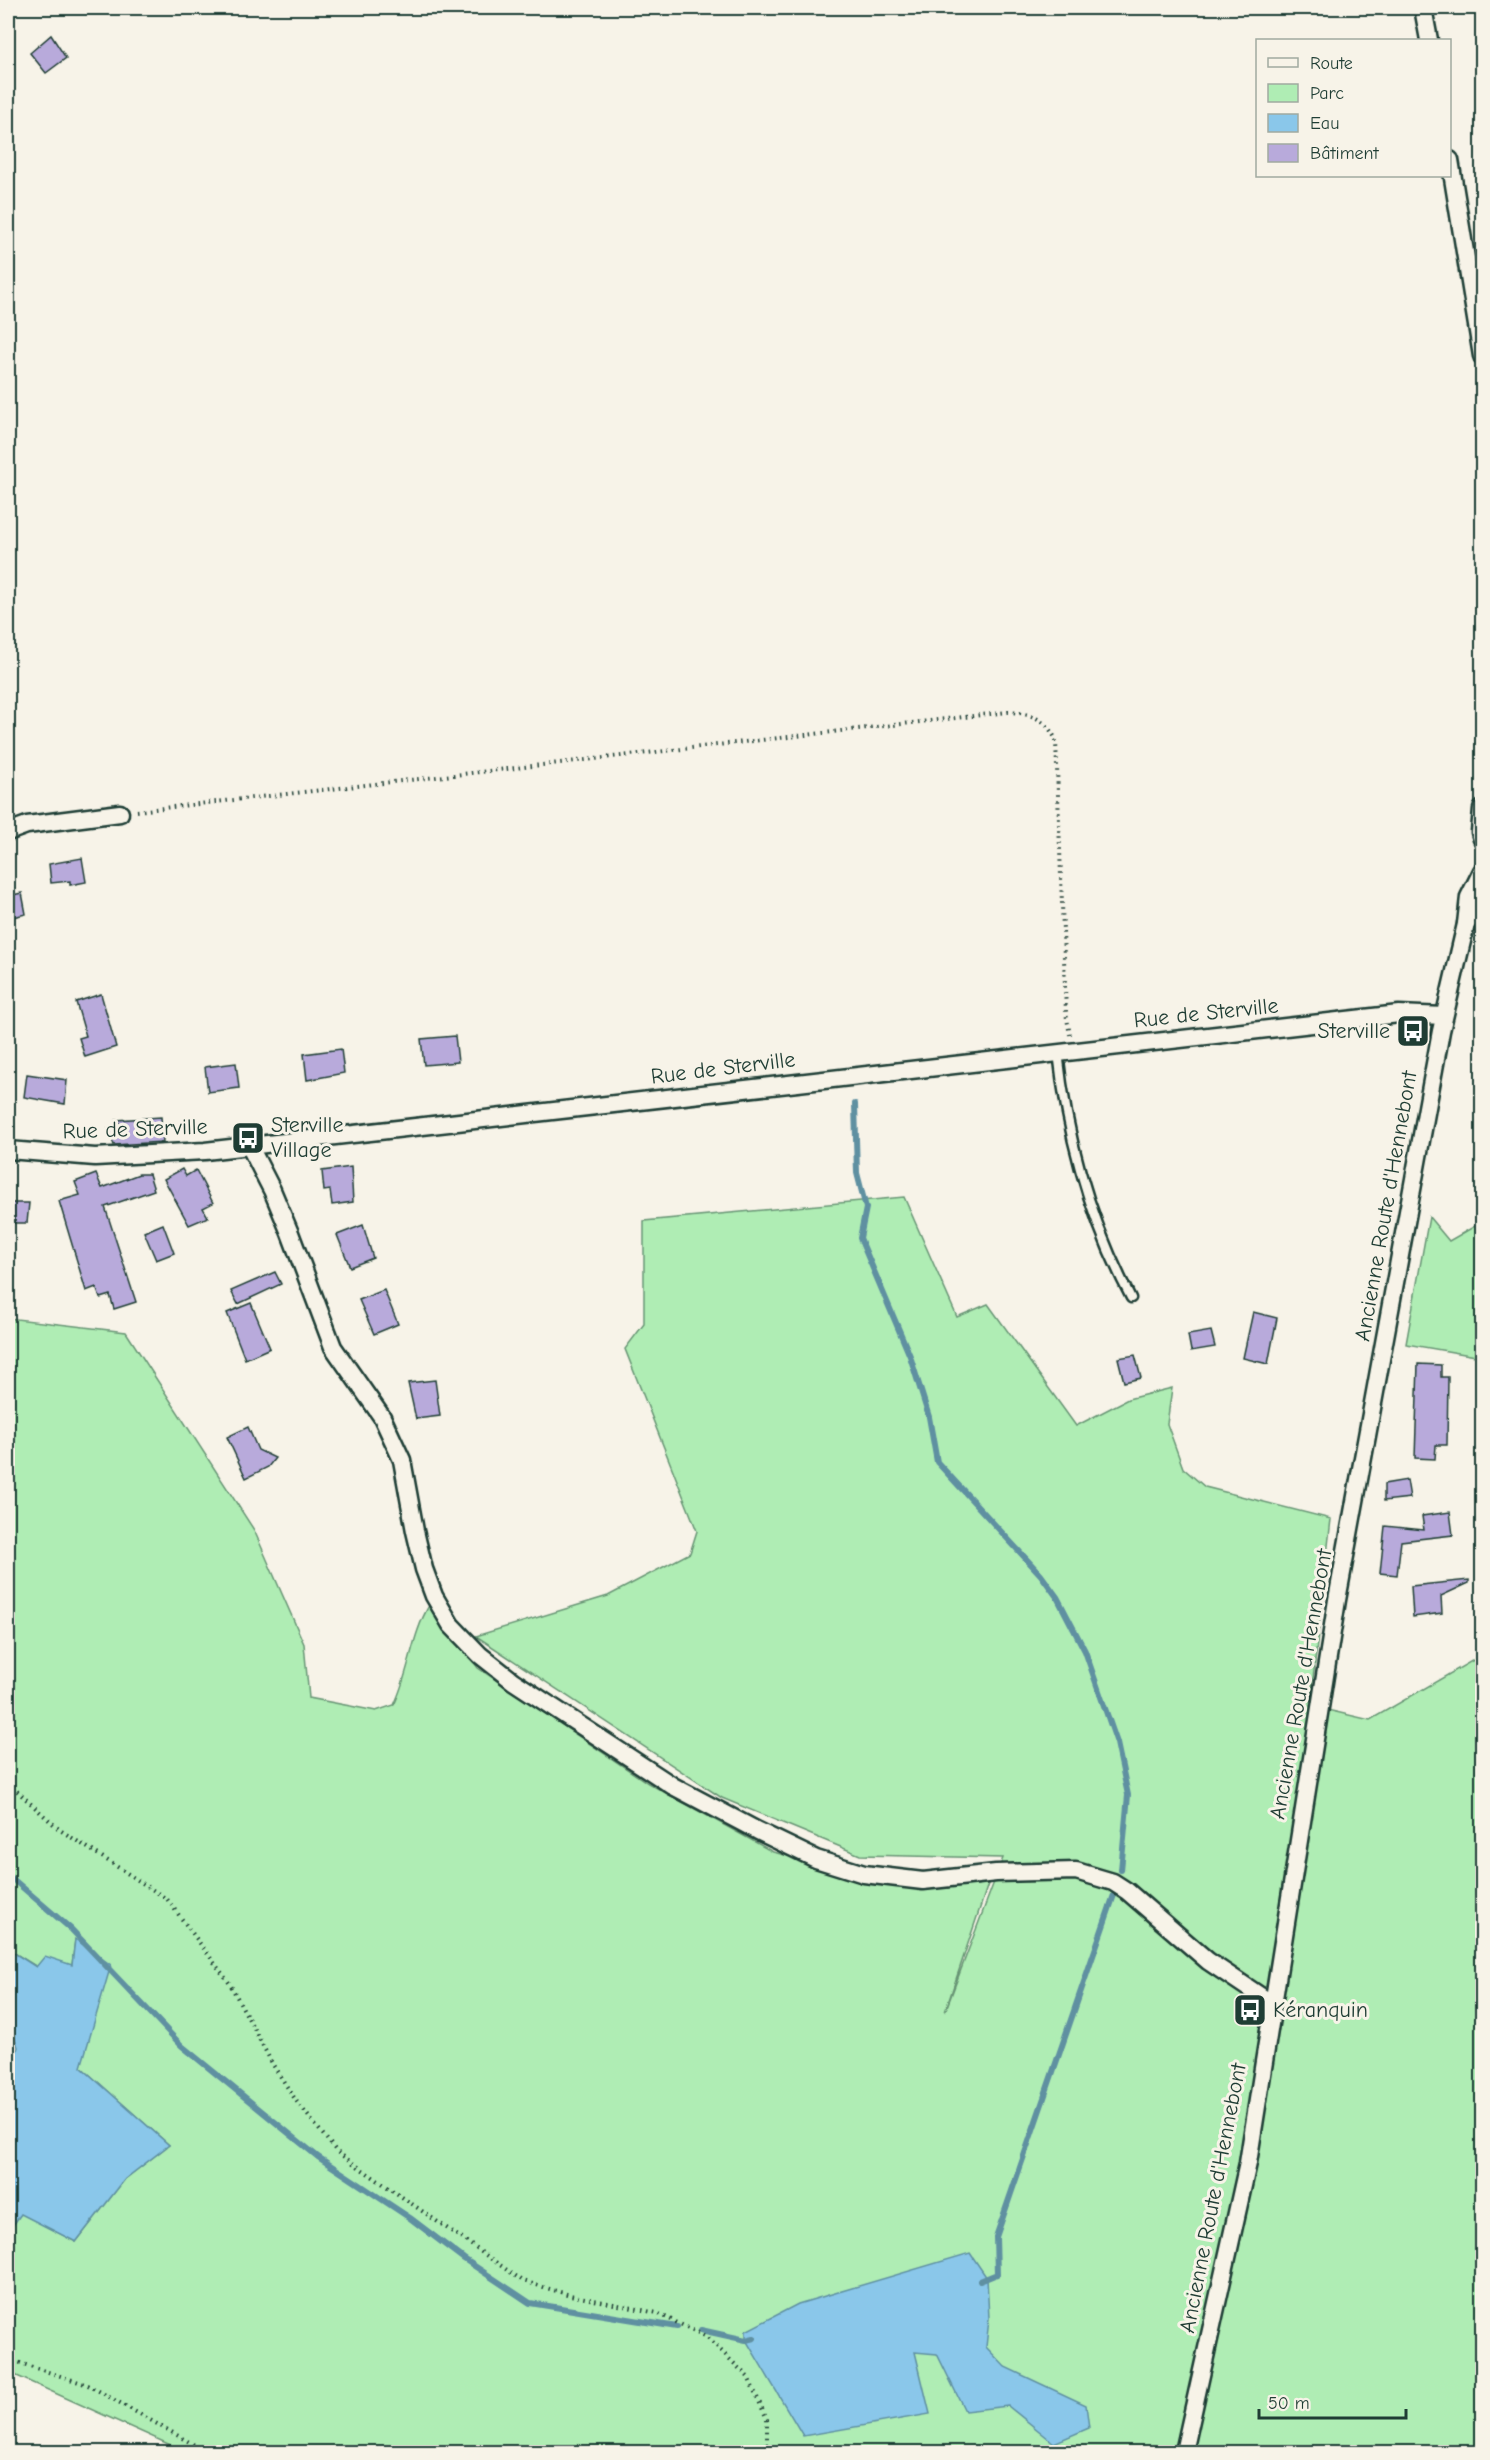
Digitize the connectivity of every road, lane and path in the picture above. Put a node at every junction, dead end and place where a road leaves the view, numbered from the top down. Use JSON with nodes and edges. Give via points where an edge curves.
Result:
{"nodes":[{"id":1,"x":1424,"y":8,"type":"edge"},
{"id":2,"x":1429,"y":39,"type":"edge"},
{"id":3,"x":1451,"y":172,"type":"edge"},
{"id":4,"x":1482,"y":356,"type":"edge"},
{"id":5,"x":1482,"y":809,"type":"edge"},
{"id":6,"x":120,"y":813,"type":"joint"},
{"id":7,"x":8,"y":832,"type":"edge"},
{"id":8,"x":1482,"y":840,"type":"edge"},
{"id":9,"x":1482,"y":871,"type":"edge"},
{"id":10,"x":1482,"y":906,"type":"edge"},
{"id":11,"x":1466,"y":924,"type":"junction"},
{"id":12,"x":1444,"y":1016,"type":"junction"},
{"id":13,"x":1066,"y":1051,"type":"junction"},
{"id":14,"x":249,"y":1145,"type":"junction"},
{"id":15,"x":8,"y":1150,"type":"edge"},
{"id":16,"x":1131,"y":1298,"type":"dead end"},
{"id":17,"x":8,"y":1783,"type":"edge"},
{"id":18,"x":1272,"y":2004,"type":"junction"},
{"id":19,"x":8,"y":2359,"type":"edge"},
{"id":20,"x":207,"y":2452,"type":"edge"},
{"id":21,"x":767,"y":2452,"type":"edge"},
{"id":22,"x":1184,"y":2452,"type":"edge"}],
"edges":[{"from":1,"to":2,"type":"street"},
{"from":3,"to":4,"type":"street"},
{"from":5,"to":8,"type":"street"},
{"from":6,"to":7,"type":"street","via":[[27,825]]},
{"from":6,"to":13,"type":"path","via":[[1008,712],[1033,715],[1050,728],[1056,740]]},
{"from":9,"to":11,"type":"street","name":"Ancienne Route d'Hennebont","via":[[1469,897]]},
{"from":10,"to":11,"type":"street"},
{"from":11,"to":12,"type":"street","name":"Ancienne Route d'Hennebont"},
{"from":12,"to":13,"type":"street","name":"Rue de Sterville","via":[[1399,1014]]},
{"from":12,"to":18,"type":"street","name":"Ancienne Route d'Hennebont","via":[[1337,1600]]},
{"from":13,"to":14,"type":"street","name":"Rue de Sterville"},
{"from":13,"to":16,"type":"lane","via":[[1060,1072],[1081,1174],[1095,1221]]},
{"from":14,"to":15,"type":"street","name":"Rue de Sterville","via":[[95,1157]]},
{"from":14,"to":18,"type":"street","via":[[291,1233],[333,1347],[382,1417],[402,1460],[414,1531],[434,1596],[451,1625],[480,1655],[672,1786],[816,1859],[864,1874],[923,1881],[996,1873],[1076,1871],[1098,1876],[1127,1891],[1208,1961]]},
{"from":17,"to":21,"type":"path","via":[[60,1830],[167,1899],[230,1984],[297,2102],[337,2152],[523,2281],[657,2313],[707,2337],[747,2377],[767,2419]]},
{"from":18,"to":22,"type":"street","name":"Ancienne Route d'Hennebont","via":[[1248,2163]]},
{"from":19,"to":20,"type":"path","via":[[88,2385]]}]}
